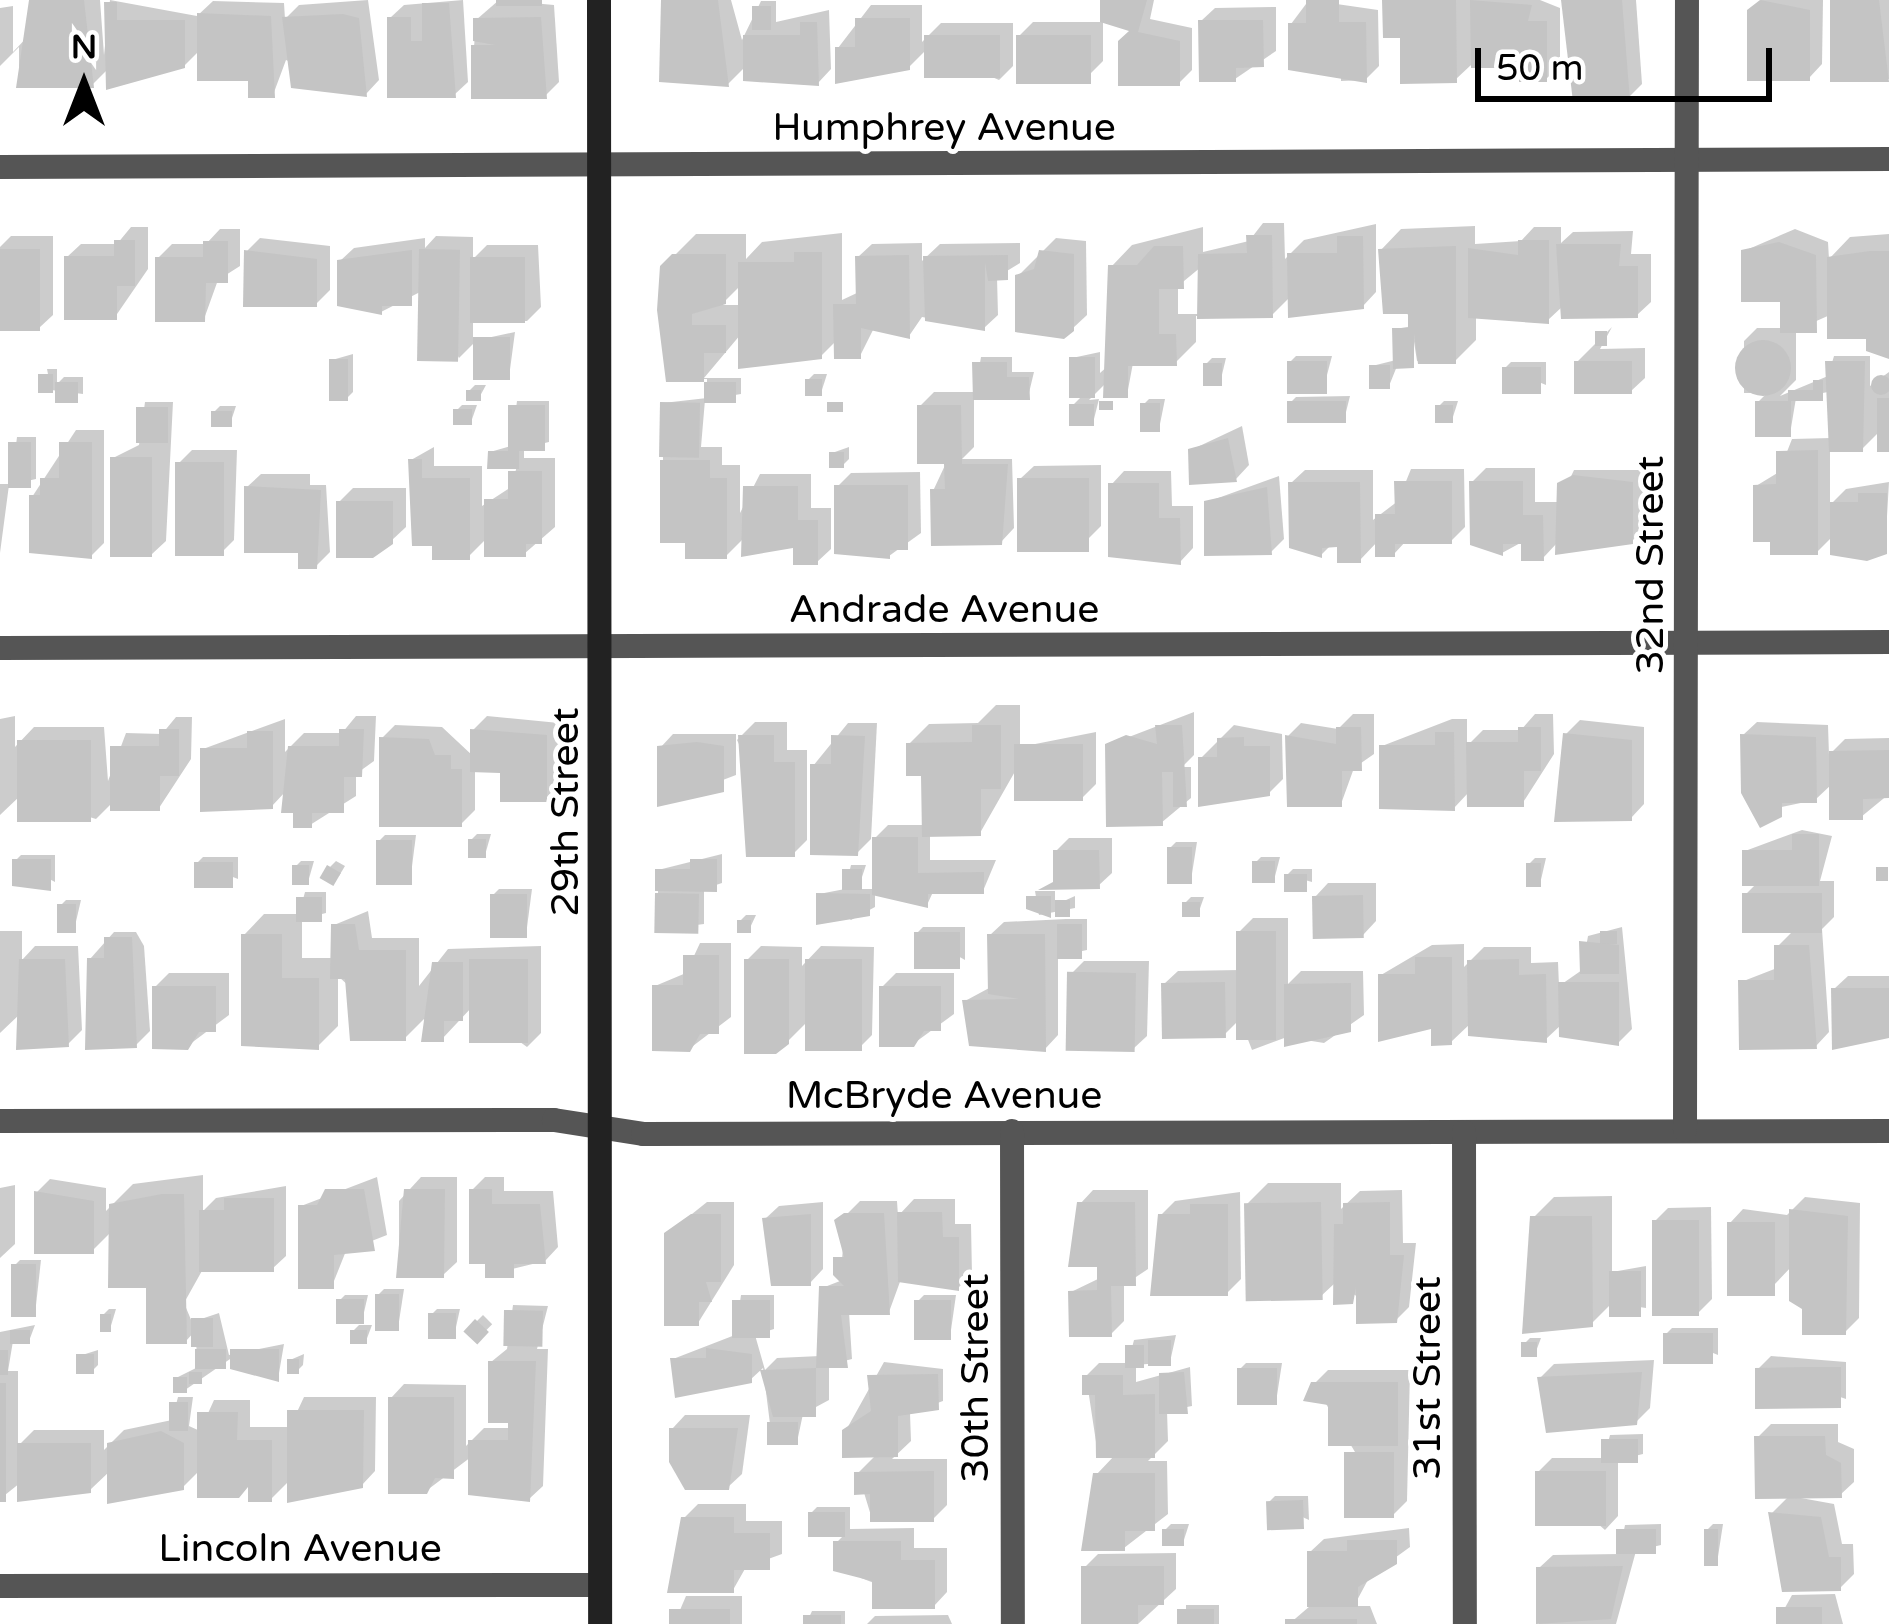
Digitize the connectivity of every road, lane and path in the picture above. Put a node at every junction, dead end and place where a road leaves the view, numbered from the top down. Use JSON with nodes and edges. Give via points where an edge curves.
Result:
{"nodes":[{"id":1,"x":599,"y":0,"type":"edge"},
{"id":2,"x":1687,"y":0,"type":"edge"},
{"id":3,"x":1889,"y":159,"type":"edge"},
{"id":4,"x":1687,"y":160,"type":"junction"},
{"id":5,"x":599,"y":166,"type":"junction"},
{"id":6,"x":0,"y":167,"type":"edge"},
{"id":7,"x":1687,"y":642,"type":"junction"},
{"id":8,"x":1889,"y":642,"type":"edge"},
{"id":9,"x":0,"y":648,"type":"edge"},
{"id":10,"x":602,"y":648,"type":"junction"},
{"id":11,"x":0,"y":1121,"type":"edge"},
{"id":12,"x":604,"y":1128,"type":"junction"},
{"id":13,"x":1685,"y":1130,"type":"junction"},
{"id":14,"x":1012,"y":1131,"type":"junction"},
{"id":15,"x":1889,"y":1131,"type":"edge"},
{"id":16,"x":1464,"y":1132,"type":"junction"},
{"id":17,"x":600,"y":1585,"type":"junction"},
{"id":18,"x":0,"y":1586,"type":"edge"},
{"id":19,"x":600,"y":1624,"type":"edge"},
{"id":20,"x":1012,"y":1624,"type":"edge"},
{"id":21,"x":1465,"y":1624,"type":"edge"}],
"edges":[{"from":1,"to":5,"type":"street","name":"29th Street"},
{"from":2,"to":4,"type":"street","name":"32nd Street"},
{"from":3,"to":4,"type":"street","name":"Humphrey Avenue"},
{"from":4,"to":5,"type":"street","name":"Humphrey Avenue"},
{"from":4,"to":7,"type":"street","name":"32nd Street"},
{"from":5,"to":6,"type":"street","name":"Humphrey Avenue"},
{"from":5,"to":10,"type":"street","name":"29th Street"},
{"from":7,"to":8,"type":"street","name":"Andrade Avenue"},
{"from":7,"to":10,"type":"street","name":"Andrade Avenue"},
{"from":7,"to":13,"type":"street","name":"32nd Street"},
{"from":9,"to":10,"type":"street","name":"Andrade Avenue"},
{"from":10,"to":12,"type":"street","name":"29th Street"},
{"from":11,"to":12,"type":"street","name":"McBryde Avenue"},
{"from":12,"to":14,"type":"street","name":"McBryde Avenue"},
{"from":12,"to":17,"type":"street","name":"29th Street"},
{"from":13,"to":15,"type":"street","name":"McBryde Avenue"},
{"from":13,"to":16,"type":"street","name":"McBryde Avenue"},
{"from":14,"to":16,"type":"street","name":"McBryde Avenue"},
{"from":14,"to":20,"type":"street","name":"30th Street"},
{"from":16,"to":21,"type":"street","name":"31st Street"},
{"from":17,"to":18,"type":"street","name":"Lincoln Avenue"},
{"from":17,"to":19,"type":"street","name":"29th Street"}]}
